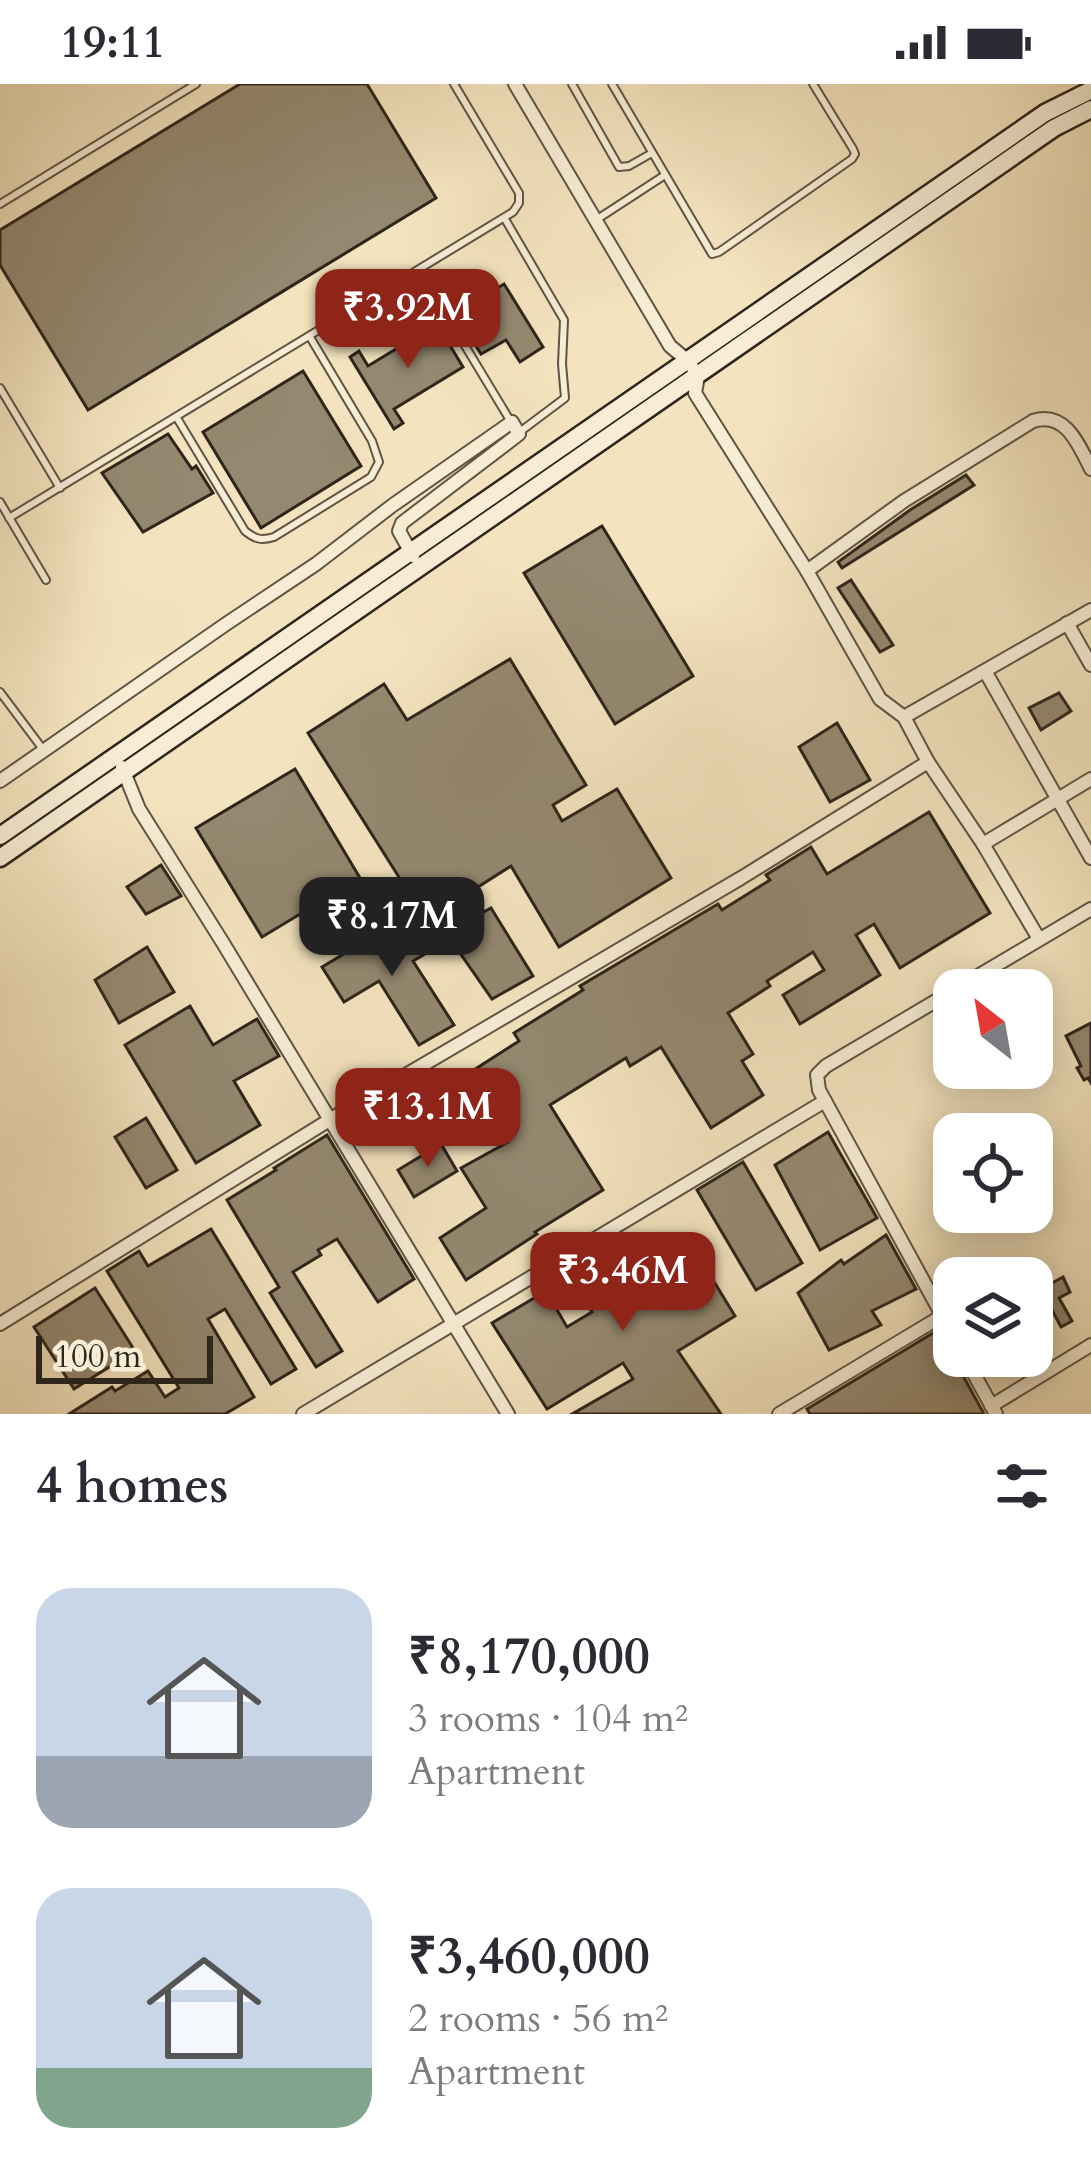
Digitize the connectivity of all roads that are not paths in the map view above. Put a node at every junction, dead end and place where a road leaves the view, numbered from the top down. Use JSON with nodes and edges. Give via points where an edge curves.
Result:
{"nodes":[{"id":1,"x":196,"y":84,"type":"edge"},
{"id":2,"x":454,"y":84,"type":"edge"},
{"id":3,"x":515,"y":84,"type":"edge"},
{"id":4,"x":572,"y":84,"type":"edge"},
{"id":5,"x":612,"y":84,"type":"edge"},
{"id":6,"x":813,"y":84,"type":"edge"},
{"id":7,"x":1091,"y":90,"type":"edge"},
{"id":8,"x":1091,"y":109,"type":"edge"},
{"id":9,"x":652,"y":153,"type":"junction"},
{"id":10,"x":665,"y":175,"type":"junction"},
{"id":11,"x":0,"y":204,"type":"edge"},
{"id":12,"x":505,"y":219,"type":"junction"},
{"id":13,"x":596,"y":220,"type":"junction"},
{"id":14,"x":420,"y":271,"type":"junction"},
{"id":15,"x":310,"y":337,"type":"junction"},
{"id":16,"x":693,"y":369,"type":"junction"},
{"id":17,"x":0,"y":388,"type":"edge"},
{"id":18,"x":177,"y":418,"type":"junction"},
{"id":19,"x":515,"y":428,"type":"junction"},
{"id":20,"x":1091,"y":469,"type":"edge"},
{"id":21,"x":60,"y":489,"type":"junction"},
{"id":22,"x":0,"y":502,"type":"edge"},
{"id":23,"x":9,"y":518,"type":"junction"},
{"id":24,"x":415,"y":559,"type":"junction"},
{"id":25,"x":807,"y":571,"type":"junction"},
{"id":26,"x":46,"y":580,"type":"dead end"},
{"id":27,"x":1091,"y":610,"type":"edge"},
{"id":28,"x":1067,"y":623,"type":"junction"},
{"id":29,"x":1091,"y":665,"type":"edge"},
{"id":30,"x":985,"y":671,"type":"junction"},
{"id":31,"x":0,"y":692,"type":"edge"},
{"id":32,"x":904,"y":717,"type":"junction"},
{"id":33,"x":45,"y":750,"type":"junction"},
{"id":34,"x":928,"y":762,"type":"junction"},
{"id":35,"x":119,"y":763,"type":"junction"},
{"id":36,"x":1091,"y":779,"type":"edge"},
{"id":37,"x":0,"y":781,"type":"edge"},
{"id":38,"x":1060,"y":798,"type":"junction"},
{"id":39,"x":0,"y":836,"type":"edge"},
{"id":40,"x":983,"y":844,"type":"junction"},
{"id":41,"x":0,"y":858,"type":"edge"},
{"id":42,"x":1091,"y":858,"type":"edge"},
{"id":43,"x":1091,"y":909,"type":"edge"},
{"id":44,"x":1039,"y":939,"type":"junction"},
{"id":45,"x":825,"y":1101,"type":"junction"},
{"id":46,"x":331,"y":1119,"type":"junction"},
{"id":47,"x":933,"y":1299,"type":"edge"},
{"id":48,"x":933,"y":1321,"type":"edge"},
{"id":49,"x":454,"y":1323,"type":"junction"},
{"id":50,"x":0,"y":1324,"type":"edge"},
{"id":51,"x":1091,"y":1345,"type":"edge"},
{"id":52,"x":976,"y":1377,"type":"edge"},
{"id":53,"x":994,"y":1410,"type":"edge"},
{"id":54,"x":303,"y":1414,"type":"edge"},
{"id":55,"x":508,"y":1414,"type":"edge"},
{"id":56,"x":779,"y":1414,"type":"edge"}],
"edges":[{"from":1,"to":11,"type":"lane"},
{"from":2,"to":12,"type":"lane","via":[[519,193]]},
{"from":3,"to":13,"type":"street"},
{"from":4,"to":9,"type":"lane","via":[[620,166]]},
{"from":5,"to":9,"type":"lane"},
{"from":6,"to":10,"type":"lane","via":[[855,154],[719,252],[707,248]]},
{"from":7,"to":16,"type":"main road","via":[[1045,112]]},
{"from":8,"to":16,"type":"main road"},
{"from":9,"to":10,"type":"lane"},
{"from":10,"to":13,"type":"lane"},
{"from":12,"to":14,"type":"lane"},
{"from":12,"to":19,"type":"lane","via":[[564,320],[565,398]]},
{"from":13,"to":16,"type":"street","via":[[670,346]]},
{"from":14,"to":15,"type":"lane"},
{"from":14,"to":19,"type":"lane"},
{"from":15,"to":18,"type":"lane"},
{"from":15,"to":18,"type":"lane","via":[[379,462],[370,476],[274,537],[263,541],[245,531]]},
{"from":16,"to":24,"type":"main road"},
{"from":16,"to":25,"type":"street","via":[[695,393]]},
{"from":17,"to":21,"type":"lane"},
{"from":18,"to":21,"type":"lane"},
{"from":19,"to":24,"type":"street","via":[[402,524]]},
{"from":19,"to":33,"type":"street"},
{"from":20,"to":25,"type":"street","via":[[1058,420],[1033,421]]},
{"from":21,"to":23,"type":"lane"},
{"from":22,"to":23,"type":"lane"},
{"from":23,"to":26,"type":"lane"},
{"from":24,"to":35,"type":"main road"},
{"from":25,"to":32,"type":"street","via":[[880,699]]},
{"from":27,"to":28,"type":"street"},
{"from":28,"to":29,"type":"street"},
{"from":28,"to":30,"type":"street"},
{"from":30,"to":32,"type":"street"},
{"from":30,"to":38,"type":"street"},
{"from":31,"to":33,"type":"lane"},
{"from":32,"to":34,"type":"street"},
{"from":33,"to":37,"type":"street"},
{"from":34,"to":40,"type":"street"},
{"from":34,"to":46,"type":"street"},
{"from":35,"to":39,"type":"main road"},
{"from":35,"to":41,"type":"main road"},
{"from":35,"to":46,"type":"street","via":[[139,809]]},
{"from":36,"to":38,"type":"street"},
{"from":38,"to":40,"type":"street"},
{"from":38,"to":42,"type":"street"},
{"from":40,"to":44,"type":"street"},
{"from":43,"to":44,"type":"street"},
{"from":44,"to":45,"type":"street","via":[[820,1070]]},
{"from":45,"to":47,"type":"street"},
{"from":45,"to":49,"type":"street"},
{"from":46,"to":49,"type":"street"},
{"from":46,"to":50,"type":"street"},
{"from":48,"to":56,"type":"street"},
{"from":49,"to":54,"type":"street"},
{"from":49,"to":55,"type":"street"},
{"from":51,"to":53,"type":"street"},
{"from":52,"to":53,"type":"street"}]}
